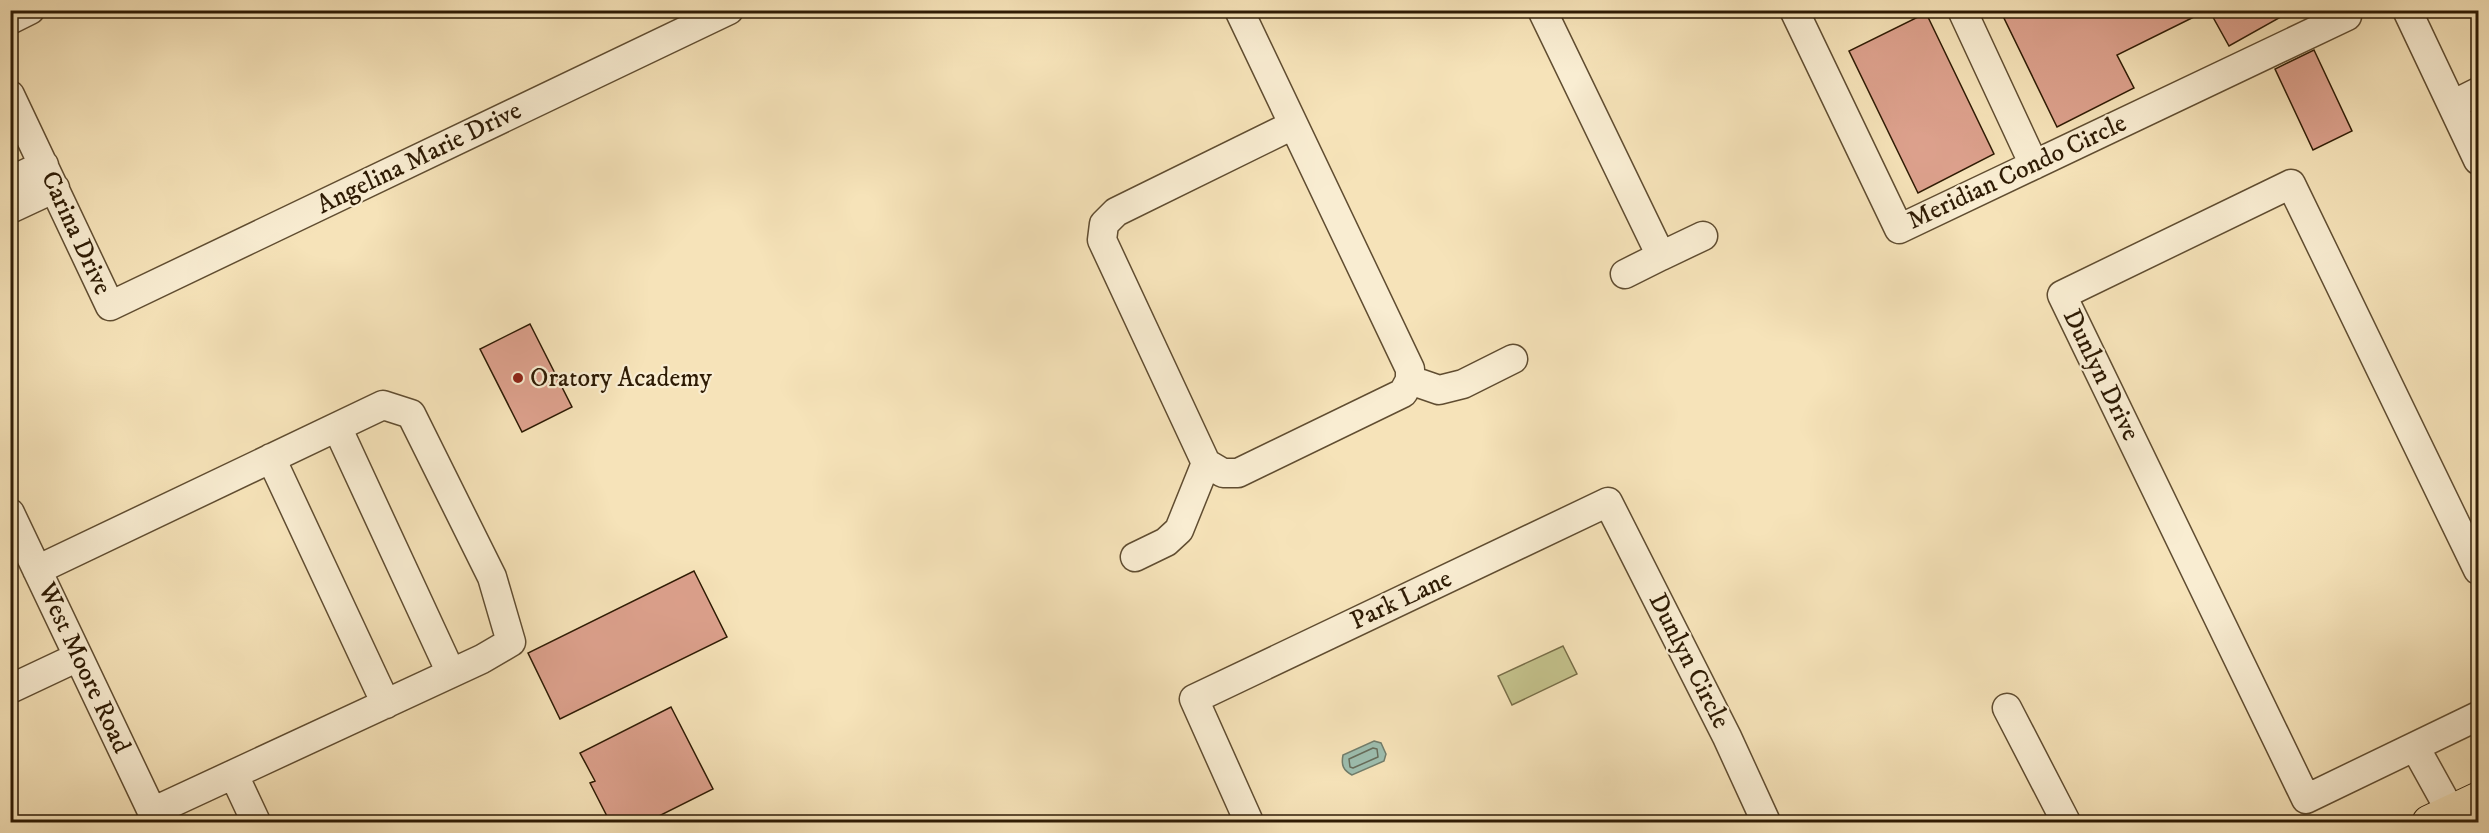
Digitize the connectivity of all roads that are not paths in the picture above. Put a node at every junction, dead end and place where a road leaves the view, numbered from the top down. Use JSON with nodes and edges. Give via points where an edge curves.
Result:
{"nodes":[{"id":1,"x":30,"y":10,"type":"edge"},
{"id":2,"x":729,"y":10,"type":"edge"},
{"id":3,"x":1239,"y":10,"type":"edge"},
{"id":4,"x":1542,"y":10,"type":"edge"},
{"id":5,"x":1794,"y":10,"type":"edge"},
{"id":6,"x":1962,"y":10,"type":"edge"},
{"id":7,"x":2344,"y":10,"type":"edge"},
{"id":8,"x":2407,"y":10,"type":"edge"},
{"id":9,"x":10,"y":20,"type":"edge"},
{"id":10,"x":2478,"y":93,"type":"edge"},
{"id":11,"x":10,"y":95,"type":"edge"},
{"id":12,"x":2452,"y":105,"type":"junction"},
{"id":13,"x":1293,"y":125,"type":"junction"},
{"id":14,"x":2478,"y":160,"type":"edge"},
{"id":15,"x":2034,"y":165,"type":"junction"},
{"id":16,"x":49,"y":176,"type":"junction"},
{"id":17,"x":10,"y":181,"type":"edge"},
{"id":18,"x":10,"y":209,"type":"edge"},
{"id":19,"x":1703,"y":236,"type":"dead end"},
{"id":20,"x":1661,"y":256,"type":"junction"},
{"id":21,"x":1625,"y":274,"type":"dead end"},
{"id":22,"x":110,"y":306,"type":"joint"},
{"id":23,"x":1513,"y":360,"type":"dead end"},
{"id":24,"x":1410,"y":380,"type":"junction"},
{"id":25,"x":337,"y":427,"type":"junction"},
{"id":26,"x":271,"y":458,"type":"junction"},
{"id":27,"x":1206,"y":463,"type":"junction"},
{"id":28,"x":1608,"y":502,"type":"joint"},
{"id":29,"x":10,"y":513,"type":"edge"},
{"id":30,"x":1135,"y":557,"type":"dead end"},
{"id":31,"x":38,"y":570,"type":"junction"},
{"id":32,"x":2478,"y":570,"type":"edge"},
{"id":33,"x":78,"y":657,"type":"junction"},
{"id":34,"x":451,"y":673,"type":"junction"},
{"id":35,"x":10,"y":689,"type":"edge"},
{"id":36,"x":386,"y":704,"type":"junction"},
{"id":37,"x":2007,"y":708,"type":"dead end"},
{"id":38,"x":2478,"y":716,"type":"edge"},
{"id":39,"x":2415,"y":747,"type":"junction"},
{"id":40,"x":234,"y":775,"type":"junction"},
{"id":41,"x":2453,"y":811,"type":"edge"},
{"id":42,"x":155,"y":817,"type":"edge"},
{"id":43,"x":256,"y":822,"type":"edge"},
{"id":44,"x":1249,"y":822,"type":"edge"},
{"id":45,"x":1766,"y":822,"type":"edge"},
{"id":46,"x":2066,"y":822,"type":"edge"}],
"edges":[{"from":1,"to":9,"type":"street"},
{"from":2,"to":22,"type":"street","name":"Angelina Marie Drive"},
{"from":3,"to":13,"type":"street"},
{"from":4,"to":20,"type":"street"},
{"from":5,"to":15,"type":"street","name":"Meridian Condo Circle","via":[[1899,229]]},
{"from":6,"to":15,"type":"street"},
{"from":7,"to":15,"type":"street","name":"Meridian Condo Circle","via":[[2347,16]]},
{"from":8,"to":12,"type":"street"},
{"from":10,"to":12,"type":"street"},
{"from":11,"to":16,"type":"street","name":"Carina Drive"},
{"from":12,"to":14,"type":"street"},
{"from":13,"to":24,"type":"street","via":[[1410,369]]},
{"from":13,"to":27,"type":"street","via":[[1116,212],[1104,224],[1102,240]]},
{"from":16,"to":17,"type":"street"},
{"from":16,"to":18,"type":"street"},
{"from":16,"to":22,"type":"street","name":"Carina Drive"},
{"from":19,"to":20,"type":"street"},
{"from":20,"to":21,"type":"street"},
{"from":23,"to":24,"type":"street","via":[[1463,384],[1439,390]]},
{"from":24,"to":27,"type":"street","via":[[1403,393],[1238,473],[1223,473]]},
{"from":25,"to":26,"type":"street"},
{"from":25,"to":34,"type":"street"},
{"from":25,"to":34,"type":"street","via":[[382,405],[411,414],[492,577],[511,642]]},
{"from":26,"to":31,"type":"street"},
{"from":26,"to":36,"type":"street"},
{"from":27,"to":30,"type":"street","via":[[1179,530],[1166,542]]},
{"from":28,"to":44,"type":"street","name":"Park Lane","via":[[1194,699]]},
{"from":28,"to":45,"type":"street","name":"Dunlyn Circle"},
{"from":29,"to":31,"type":"street","name":"West Moore Road"},
{"from":31,"to":33,"type":"street","name":"West Moore Road"},
{"from":32,"to":39,"type":"street","name":"Dunlyn Drive","via":[[2291,184],[2062,295],[2306,799]]},
{"from":33,"to":35,"type":"street"},
{"from":33,"to":42,"type":"street","name":"West Moore Road"},
{"from":34,"to":36,"type":"street"},
{"from":36,"to":40,"type":"street"},
{"from":37,"to":46,"type":"street"},
{"from":38,"to":39,"type":"street","name":"Dunlyn Drive"},
{"from":39,"to":41,"type":"street"},
{"from":40,"to":42,"type":"street"},
{"from":40,"to":43,"type":"street"}]}
